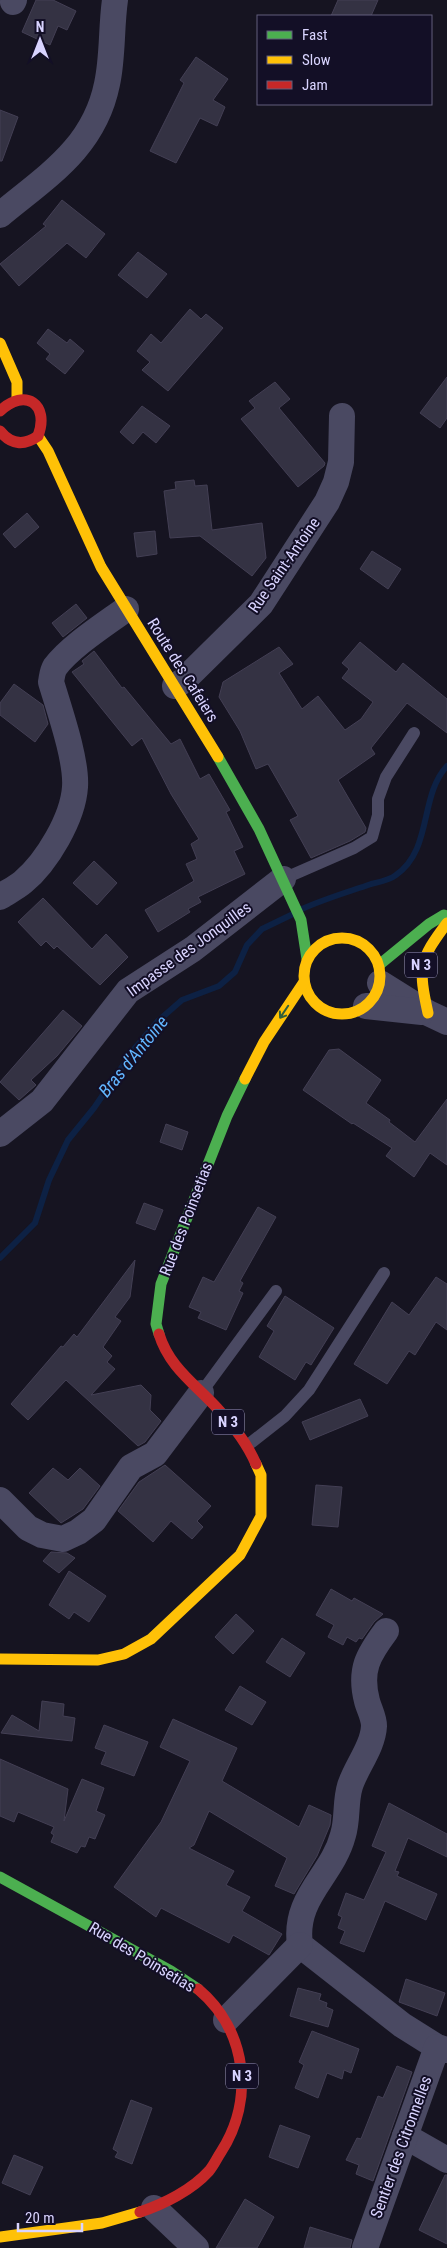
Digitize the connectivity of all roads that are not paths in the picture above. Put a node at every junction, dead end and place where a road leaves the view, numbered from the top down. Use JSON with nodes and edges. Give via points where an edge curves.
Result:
{"nodes":[{"id":1,"x":115,"y":0,"type":"edge"},
{"id":2,"x":0,"y":215,"type":"edge"},
{"id":3,"x":0,"y":343,"type":"edge"},
{"id":4,"x":17,"y":399,"type":"junction"},
{"id":5,"x":0,"y":411,"type":"edge"},
{"id":6,"x":342,"y":416,"type":"dead end"},
{"id":7,"x":0,"y":431,"type":"edge"},
{"id":8,"x":38,"y":436,"type":"junction"},
{"id":9,"x":126,"y":609,"type":"junction"},
{"id":10,"x":175,"y":686,"type":"junction"},
{"id":11,"x":414,"y":733,"type":"dead end"},
{"id":12,"x":286,"y":886,"type":"junction"},
{"id":13,"x":0,"y":897,"type":"edge"},
{"id":14,"x":447,"y":913,"type":"edge"},
{"id":15,"x":301,"y":920,"type":"junction"},
{"id":16,"x":447,"y":923,"type":"edge"},
{"id":17,"x":429,"y":924,"type":"junction"},
{"id":18,"x":401,"y":932,"type":"dead end"},
{"id":19,"x":325,"y":941,"type":"junction"},
{"id":20,"x":307,"y":959,"type":"junction"},
{"id":21,"x":380,"y":974,"type":"junction"},
{"id":22,"x":304,"y":982,"type":"junction"},
{"id":23,"x":366,"y":1006,"type":"junction"},
{"id":24,"x":438,"y":1017,"type":"edge"},
{"id":25,"x":288,"y":1026,"type":"dead end"},
{"id":26,"x":264,"y":1042,"type":"junction"},
{"id":27,"x":0,"y":1134,"type":"edge"},
{"id":28,"x":384,"y":1273,"type":"dead end"},
{"id":29,"x":276,"y":1291,"type":"dead end"},
{"id":30,"x":201,"y":1393,"type":"junction"},
{"id":31,"x":248,"y":1446,"type":"junction"},
{"id":32,"x":0,"y":1500,"type":"edge"},
{"id":33,"x":386,"y":1631,"type":"dead end"},
{"id":34,"x":0,"y":1659,"type":"edge"},
{"id":35,"x":0,"y":1877,"type":"edge"},
{"id":36,"x":300,"y":1945,"type":"junction"},
{"id":37,"x":226,"y":2020,"type":"junction"},
{"id":38,"x":442,"y":2048,"type":"edge"},
{"id":39,"x":405,"y":2136,"type":"junction"},
{"id":40,"x":447,"y":2160,"type":"edge"},
{"id":41,"x":154,"y":2208,"type":"junction"},
{"id":42,"x":0,"y":2237,"type":"edge"},
{"id":43,"x":196,"y":2248,"type":"edge"},
{"id":44,"x":365,"y":2248,"type":"edge"}],
"edges":[{"from":1,"to":2,"type":"street","via":[[108,84],[88,133],[72,155]]},
{"from":3,"to":4,"type":"main road","via":[[17,382]]},
{"from":4,"to":5,"type":"main road"},
{"from":4,"to":8,"type":"main road","via":[[32,402],[42,414],[42,429]]},
{"from":6,"to":10,"type":"street","name":"Rue Saint-Antoine","via":[[342,462],[327,502],[261,604]]},
{"from":7,"to":8,"type":"main road","via":[[4,438],[17,444],[32,441]]},
{"from":8,"to":9,"type":"main road","name":"Route des Cafeiers","via":[[48,451],[101,567]]},
{"from":9,"to":10,"type":"main road","name":"Route des Cafeiers"},
{"from":9,"to":13,"type":"street","via":[[71,652],[52,674],[51,682],[73,771],[72,807],[59,836],[37,867]]},
{"from":10,"to":12,"type":"main road","name":"Route des Cafeiers","via":[[232,778]]},
{"from":11,"to":12,"type":"lane","via":[[386,777],[378,799],[372,837]]},
{"from":12,"to":15,"type":"main road","name":"Route des Cafeiers"},
{"from":12,"to":27,"type":"street","name":"Impasse des Jonquilles","via":[[128,991],[42,1101]]},
{"from":14,"to":17,"type":"main road","number":"N 3"},
{"from":15,"to":19,"type":"main road","name":"Route des Cafeiers"},
{"from":15,"to":20,"type":"main road","name":"Route des Cafeiers"},
{"from":16,"to":24,"type":"main road","number":"N 3","via":[[424,954],[420,970]]},
{"from":17,"to":18,"type":"main road","number":"N 3"},
{"from":17,"to":21,"type":"main road","number":"N 3"},
{"from":19,"to":20,"type":"main road"},
{"from":19,"to":21,"type":"main road","via":[[338,938],[368,942]]},
{"from":20,"to":22,"type":"main road","number":"N 3"},
{"from":21,"to":23,"type":"main road","number":"N 3","via":[[372,1000]]},
{"from":21,"to":24,"type":"street"},
{"from":22,"to":23,"type":"main road","via":[[320,1012],[346,1014]]},
{"from":22,"to":26,"type":"main road","name":"Rue des Poinsetias","number":"N 3","one_way":true},
{"from":23,"to":24,"type":"street"},
{"from":25,"to":26,"type":"main road","name":"Rue des Poinsetias","number":"N 3"},
{"from":26,"to":30,"type":"main road","name":"Rue des Poinsetias","number":"N 3","via":[[227,1116],[161,1284],[156,1324],[163,1348]]},
{"from":28,"to":31,"type":"lane","via":[[309,1390],[285,1416]]},
{"from":29,"to":30,"type":"lane"},
{"from":30,"to":31,"type":"main road","name":"Rue des Poinsetias","number":"N 3"},
{"from":30,"to":32,"type":"street","via":[[155,1454],[131,1467],[94,1520],[78,1532],[63,1539],[42,1535],[28,1528]]},
{"from":31,"to":34,"type":"main road","name":"Rue des Poinsetias","number":"N 3","via":[[261,1475],[261,1516],[240,1555],[151,1639],[124,1654],[98,1660]]},
{"from":33,"to":36,"type":"street","via":[[366,1663],[365,1688],[373,1719],[372,1734],[349,1789],[341,1842],[304,1907],[298,1932]]},
{"from":35,"to":37,"type":"main road","name":"Rue des Poinsetias","number":"N 3","via":[[189,1982]]},
{"from":36,"to":37,"type":"street"},
{"from":36,"to":38,"type":"street","via":[[402,2025]]},
{"from":37,"to":41,"type":"main road","name":"Rue des Poinsetias","number":"N 3","via":[[236,2043],[242,2071],[242,2098],[234,2133],[209,2171]]},
{"from":38,"to":39,"type":"street","name":"Sentier des Citronnelles"},
{"from":39,"to":40,"type":"street"},
{"from":39,"to":44,"type":"street","name":"Sentier des Citronnelles"},
{"from":41,"to":42,"type":"main road","name":"Rue des Poinsetias","number":"N 3","via":[[128,2218]]},
{"from":41,"to":43,"type":"street"}]}
